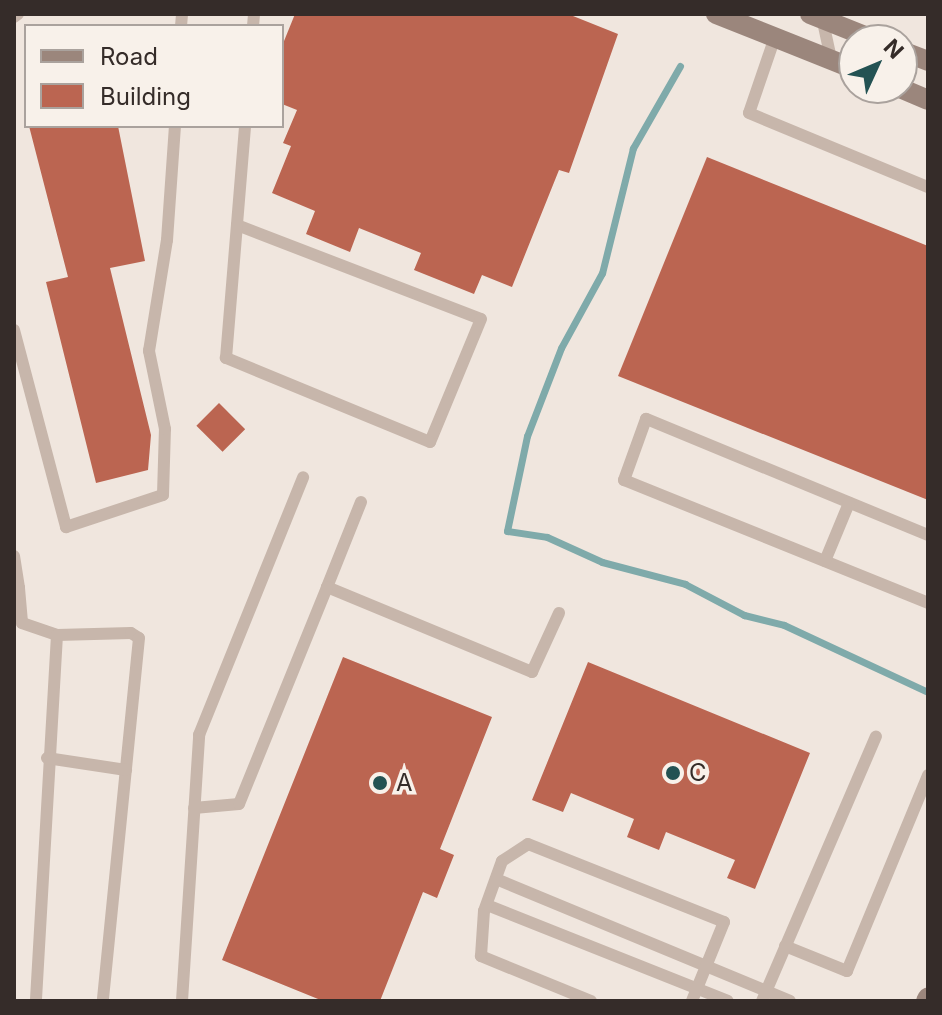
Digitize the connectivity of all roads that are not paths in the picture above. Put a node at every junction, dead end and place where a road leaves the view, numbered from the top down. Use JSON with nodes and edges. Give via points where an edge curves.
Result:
{"nodes":[{"id":1,"x":716,"y":14,"type":"edge"},
{"id":2,"x":818,"y":16,"type":"edge"},
{"id":3,"x":838,"y":24,"type":"edge"},
{"id":4,"x":775,"y":37,"type":"junction"},
{"id":5,"x":831,"y":59,"type":"junction"},
{"id":6,"x":838,"y":62,"type":"edge"},
{"id":7,"x":175,"y":128,"type":"edge"},
{"id":8,"x":245,"y":128,"type":"edge"},
{"id":9,"x":928,"y":187,"type":"edge"},
{"id":10,"x":237,"y":225,"type":"junction"},
{"id":11,"x":14,"y":330,"type":"edge"},
{"id":12,"x":303,"y":477,"type":"dead end"},
{"id":13,"x":361,"y":502,"type":"dead end"},
{"id":14,"x":849,"y":503,"type":"junction"},
{"id":15,"x":928,"y":535,"type":"edge"},
{"id":16,"x":14,"y":556,"type":"edge"},
{"id":17,"x":825,"y":561,"type":"junction"},
{"id":18,"x":327,"y":587,"type":"junction"},
{"id":19,"x":17,"y":588,"type":"edge"},
{"id":20,"x":928,"y":603,"type":"edge"},
{"id":21,"x":559,"y":613,"type":"dead end"},
{"id":22,"x":57,"y":635,"type":"junction"},
{"id":23,"x":876,"y":736,"type":"dead end"},
{"id":24,"x":47,"y":758,"type":"junction"},
{"id":25,"x":126,"y":770,"type":"junction"},
{"id":26,"x":928,"y":775,"type":"edge"},
{"id":27,"x":194,"y":808,"type":"junction"},
{"id":28,"x":496,"y":879,"type":"junction"},
{"id":29,"x":487,"y":905,"type":"junction"},
{"id":30,"x":785,"y":946,"type":"junction"},
{"id":31,"x":706,"y":966,"type":"junction"},
{"id":32,"x":695,"y":995,"type":"edge"},
{"id":33,"x":764,"y":996,"type":"edge"},
{"id":34,"x":36,"y":1001,"type":"edge"},
{"id":35,"x":103,"y":1001,"type":"edge"},
{"id":36,"x":182,"y":1001,"type":"edge"},
{"id":37,"x":591,"y":1001,"type":"edge"},
{"id":38,"x":728,"y":1001,"type":"edge"},
{"id":39,"x":790,"y":1001,"type":"edge"}],
"edges":[{"from":1,"to":4,"type":"main road"},
{"from":2,"to":3,"type":"main road"},
{"from":2,"to":5,"type":"lane"},
{"from":4,"to":5,"type":"main road"},
{"from":4,"to":9,"type":"lane","via":[[749,113]]},
{"from":5,"to":6,"type":"main road"},
{"from":7,"to":11,"type":"lane","via":[[167,240],[149,351],[165,429],[163,495],[66,527]]},
{"from":8,"to":10,"type":"lane"},
{"from":10,"to":10,"type":"lane","via":[[226,358],[430,442],[481,319]]},
{"from":12,"to":27,"type":"lane","via":[[199,735]]},
{"from":13,"to":18,"type":"lane"},
{"from":14,"to":15,"type":"lane"},
{"from":14,"to":17,"type":"lane"},
{"from":14,"to":17,"type":"lane","via":[[646,419],[624,480]]},
{"from":16,"to":19,"type":"lane"},
{"from":17,"to":20,"type":"lane"},
{"from":18,"to":21,"type":"lane","via":[[532,672]]},
{"from":18,"to":27,"type":"lane","via":[[239,804]]},
{"from":19,"to":22,"type":"lane","via":[[22,623]]},
{"from":22,"to":24,"type":"lane"},
{"from":22,"to":25,"type":"lane","via":[[131,633],[139,638]]},
{"from":23,"to":30,"type":"lane"},
{"from":24,"to":25,"type":"lane"},
{"from":24,"to":34,"type":"lane"},
{"from":25,"to":35,"type":"lane"},
{"from":26,"to":30,"type":"lane","via":[[847,971]]},
{"from":27,"to":36,"type":"lane"},
{"from":28,"to":29,"type":"lane"},
{"from":28,"to":31,"type":"lane"},
{"from":28,"to":31,"type":"lane","via":[[502,861],[528,844],[724,922]]},
{"from":29,"to":32,"type":"lane"},
{"from":29,"to":37,"type":"lane","via":[[481,956]]},
{"from":30,"to":33,"type":"lane"},
{"from":31,"to":32,"type":"lane"},
{"from":31,"to":33,"type":"lane"},
{"from":32,"to":38,"type":"lane"},
{"from":33,"to":39,"type":"lane"}]}
